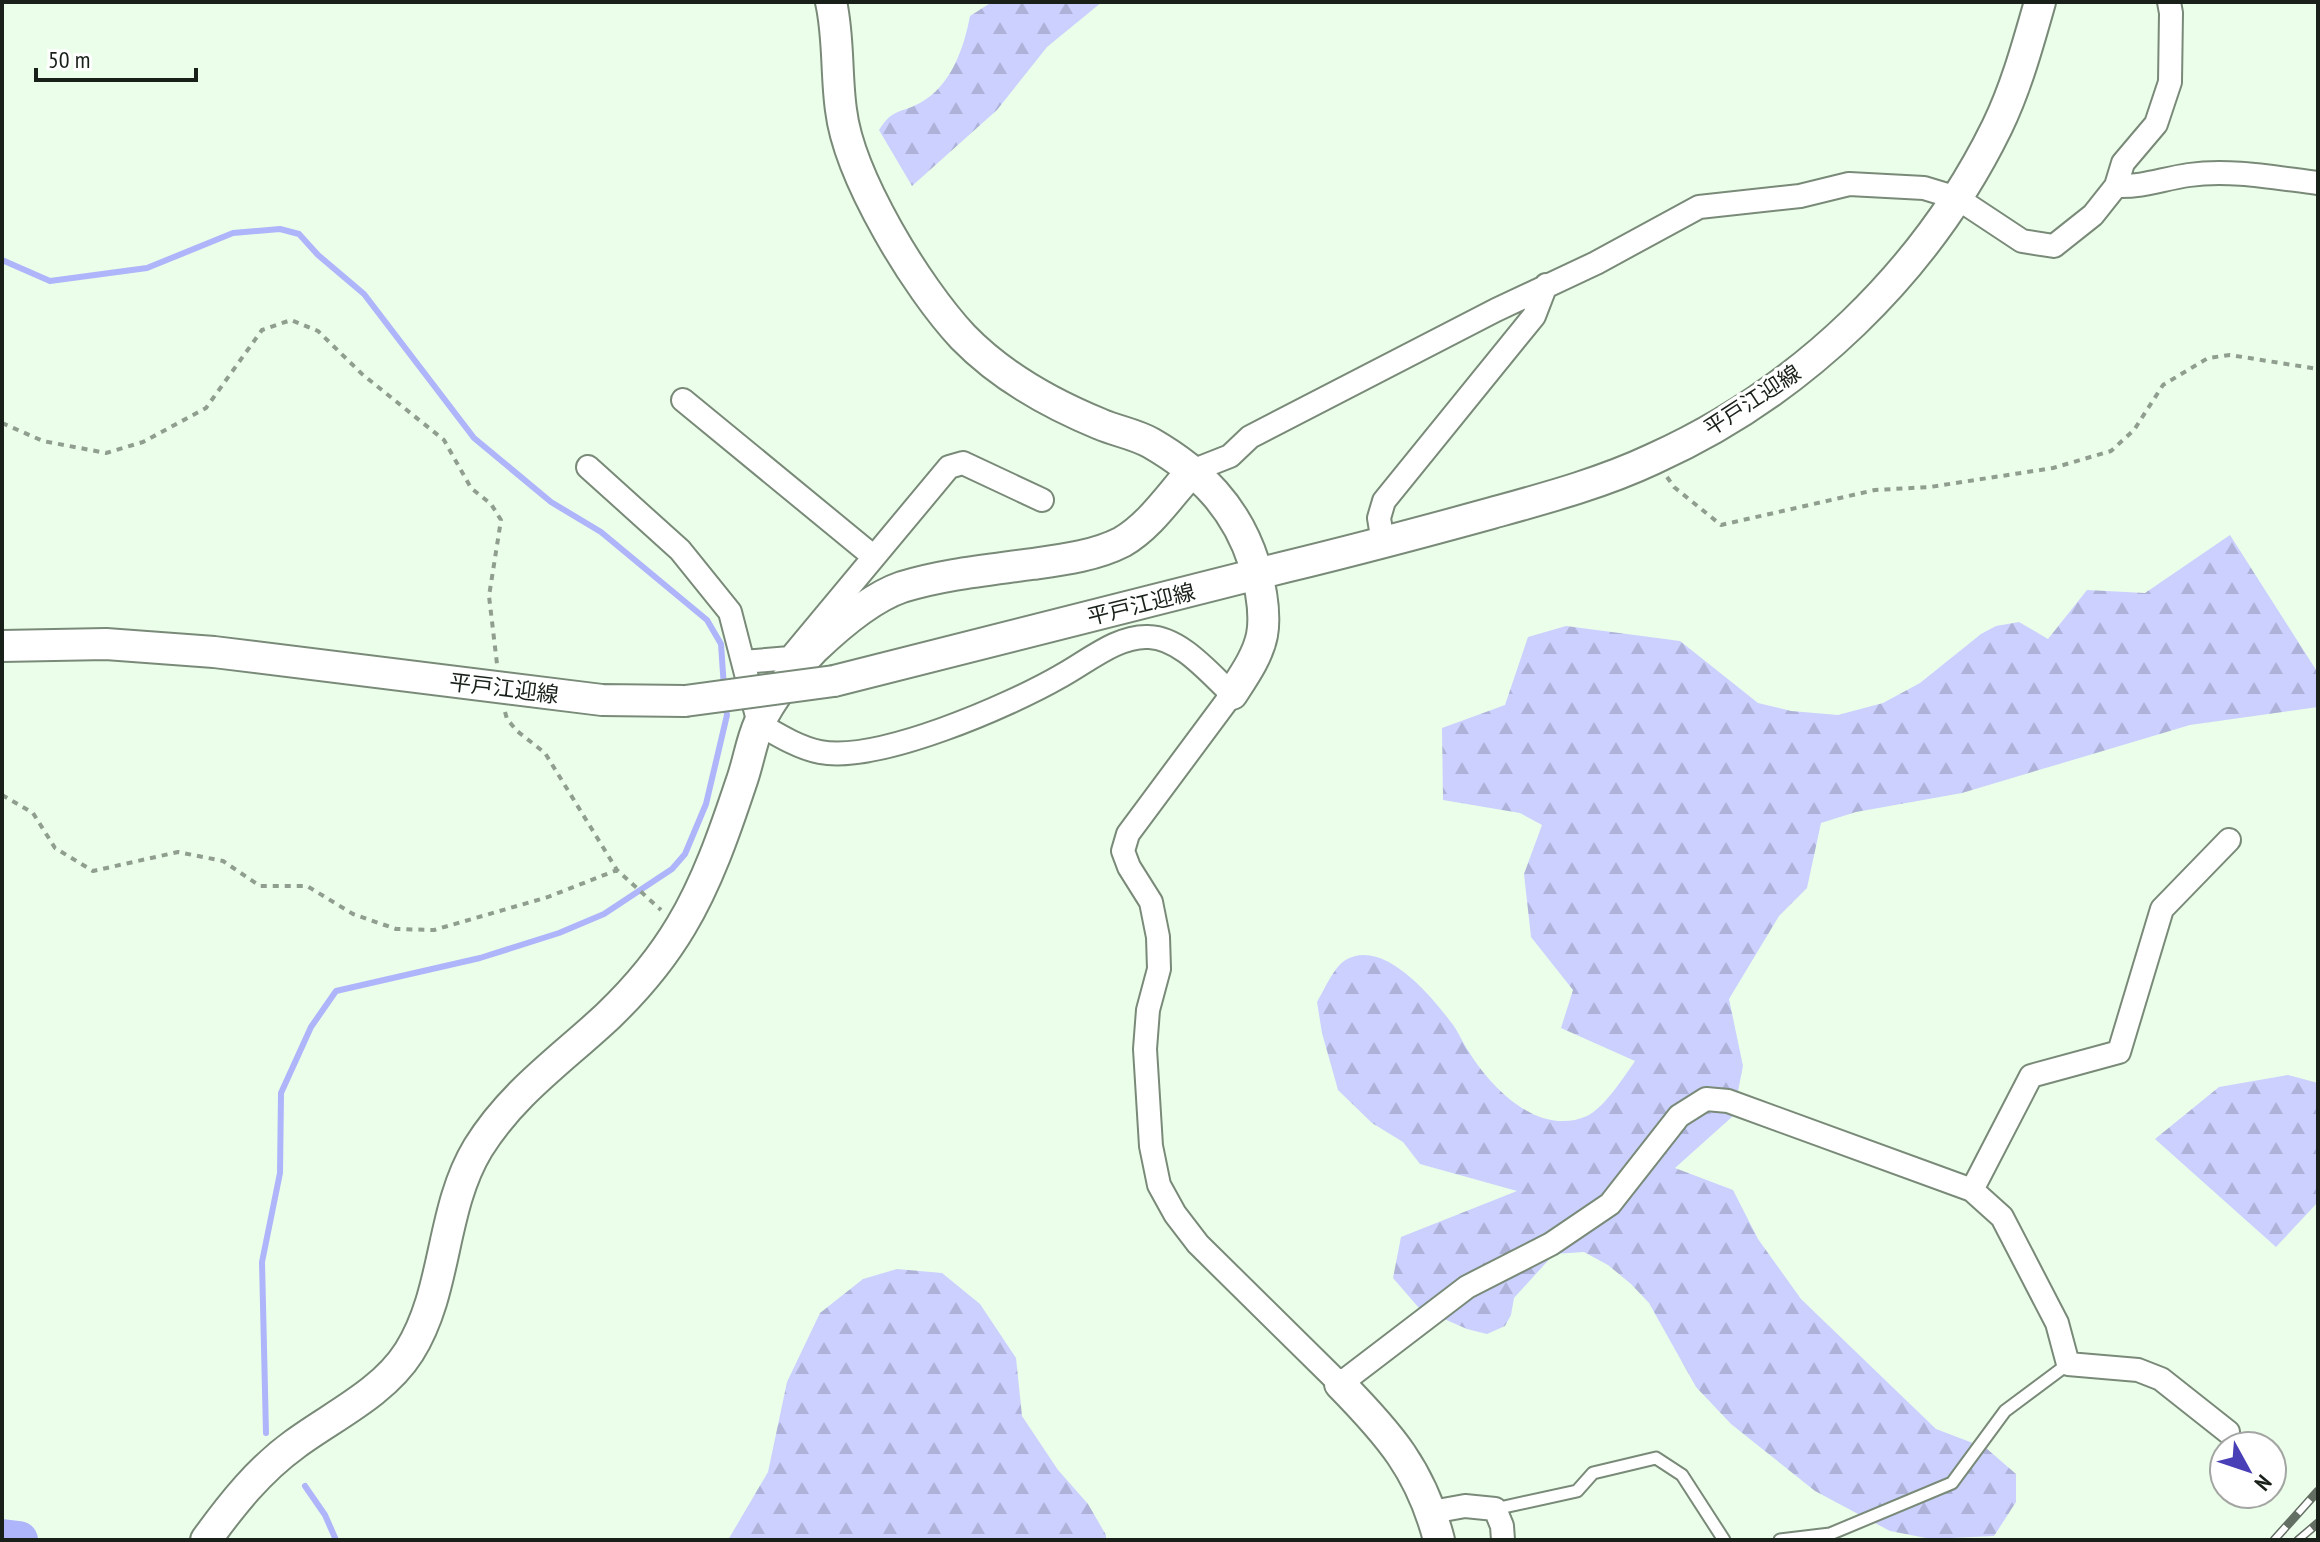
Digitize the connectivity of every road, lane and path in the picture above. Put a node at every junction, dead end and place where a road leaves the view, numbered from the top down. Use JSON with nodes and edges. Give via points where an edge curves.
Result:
{"nodes":[{"id":1,"x":831,"y":2,"type":"edge"},
{"id":2,"x":2040,"y":2,"type":"edge"},
{"id":3,"x":2169,"y":2,"type":"edge"},
{"id":4,"x":2318,"y":183,"type":"edge"},
{"id":5,"x":2116,"y":186,"type":"junction"},
{"id":6,"x":1957,"y":198,"type":"junction"},
{"id":7,"x":1546,"y":285,"type":"junction"},
{"id":8,"x":2318,"y":369,"type":"edge"},
{"id":9,"x":683,"y":400,"type":"dead end"},
{"id":10,"x":2,"y":423,"type":"edge"},
{"id":11,"x":1653,"y":460,"type":"junction"},
{"id":12,"x":588,"y":467,"type":"dead end"},
{"id":13,"x":1192,"y":471,"type":"junction"},
{"id":14,"x":1042,"y":500,"type":"dead end"},
{"id":15,"x":1383,"y":543,"type":"junction"},
{"id":16,"x":874,"y":557,"type":"junction"},
{"id":17,"x":1257,"y":574,"type":"junction"},
{"id":18,"x":2,"y":646,"type":"edge"},
{"id":19,"x":743,"y":662,"type":"junction"},
{"id":20,"x":499,"y":688,"type":"junction"},
{"id":21,"x":1232,"y":694,"type":"junction"},
{"id":22,"x":759,"y":724,"type":"junction"},
{"id":23,"x":2,"y":795,"type":"edge"},
{"id":24,"x":2229,"y":840,"type":"dead end"},
{"id":25,"x":617,"y":870,"type":"junction"},
{"id":26,"x":681,"y":927,"type":"junction"},
{"id":27,"x":1972,"y":1190,"type":"junction"},
{"id":28,"x":2068,"y":1364,"type":"junction"},
{"id":29,"x":1340,"y":1384,"type":"junction"},
{"id":30,"x":2225,"y":1430,"type":"edge"},
{"id":31,"x":1495,"y":1509,"type":"junction"},
{"id":32,"x":1436,"y":1526,"type":"edge"},
{"id":33,"x":209,"y":1536,"type":"edge"},
{"id":34,"x":1503,"y":1540,"type":"edge"},
{"id":35,"x":1724,"y":1540,"type":"edge"},
{"id":36,"x":1780,"y":1540,"type":"edge"}],
"edges":[{"from":1,"to":13,"type":"street","via":[[841,113],[854,159],[930,296],[964,337],[1035,392],[1149,442]]},
{"from":2,"to":6,"type":"street","name":"平戸江迎線","via":[[1997,126]]},
{"from":3,"to":5,"type":"street","via":[[2170,82],[2156,124],[2123,163]]},
{"from":4,"to":5,"type":"street","via":[[2230,174]]},
{"from":5,"to":6,"type":"street","via":[[2093,215],[2054,246],[2022,241]]},
{"from":6,"to":7,"type":"street","via":[[1924,188],[1849,184],[1800,196],[1699,207]]},
{"from":6,"to":11,"type":"street","name":"平戸江迎線","via":[[1903,270],[1793,377]]},
{"from":7,"to":13,"type":"street","via":[[1250,437],[1230,456]]},
{"from":7,"to":15,"type":"street","via":[[1534,316],[1384,501],[1379,518]]},
{"from":8,"to":11,"type":"path","via":[[2230,355],[2208,358],[2163,385],[2134,430],[2111,451],[2037,470],[1875,490],[1721,525],[1674,487]]},
{"from":9,"to":16,"type":"street"},
{"from":10,"to":20,"type":"path","via":[[43,441],[106,453],[143,442],[206,408],[262,330],[291,320],[318,331],[444,440],[471,488],[501,520],[489,596]]},
{"from":11,"to":15,"type":"street","name":"平戸江迎線","via":[[1553,496]]},
{"from":12,"to":19,"type":"street","via":[[680,550],[730,612]]},
{"from":13,"to":17,"type":"street","via":[[1227,505]]},
{"from":13,"to":22,"type":"street","via":[[1146,525],[1120,543],[1074,558],[900,588],[862,609],[813,650]]},
{"from":14,"to":16,"type":"street","via":[[963,463],[949,467]]},
{"from":15,"to":17,"type":"street","name":"平戸江迎線"},
{"from":16,"to":19,"type":"street","via":[[790,658]]},
{"from":17,"to":20,"type":"street","name":"平戸江迎線","bridge":true,"via":[[834,681],[685,701],[602,700]]},
{"from":17,"to":21,"type":"street","via":[[1262,636]]},
{"from":18,"to":20,"type":"street","name":"平戸江迎線","via":[[106,644],[214,652]]},
{"from":19,"to":22,"type":"street"},
{"from":20,"to":25,"type":"path","via":[[507,719],[545,753]]},
{"from":21,"to":22,"type":"street","via":[[1180,648],[1151,636],[1126,639],[1030,694],[877,749],[819,752]]},
{"from":21,"to":29,"type":"street","via":[[1128,834],[1123,851],[1151,902],[1158,937],[1159,969],[1145,1049],[1151,1146],[1159,1185],[1198,1244]]},
{"from":22,"to":26,"type":"street","via":[[718,847]]},
{"from":23,"to":25,"type":"path","via":[[33,813],[55,848],[93,871],[178,852],[223,861],[260,886],[307,886],[353,914],[396,929],[434,930],[548,897]]},
{"from":24,"to":27,"type":"street","via":[[2162,909],[2119,1052],[2031,1076]]},
{"from":25,"to":26,"type":"path"},
{"from":26,"to":33,"type":"street","via":[[609,1016],[524,1089],[476,1152],[456,1197],[437,1288],[407,1355],[384,1381],[265,1469]]},
{"from":27,"to":28,"type":"street","via":[[2002,1217],[2057,1323]]},
{"from":27,"to":29,"type":"street","via":[[1728,1101],[1706,1099],[1679,1116],[1610,1204],[1551,1244],[1467,1287]]},
{"from":28,"to":30,"type":"street","via":[[2138,1370],[2161,1379]]},
{"from":28,"to":36,"type":"lane","via":[[2005,1411],[1952,1483],[1830,1534]]},
{"from":29,"to":32,"type":"street","via":[[1410,1465]]},
{"from":31,"to":32,"type":"street","via":[[1465,1506]]},
{"from":31,"to":34,"type":"street"},
{"from":31,"to":35,"type":"lane","via":[[1577,1491],[1593,1473],[1656,1458],[1682,1475]]}]}
